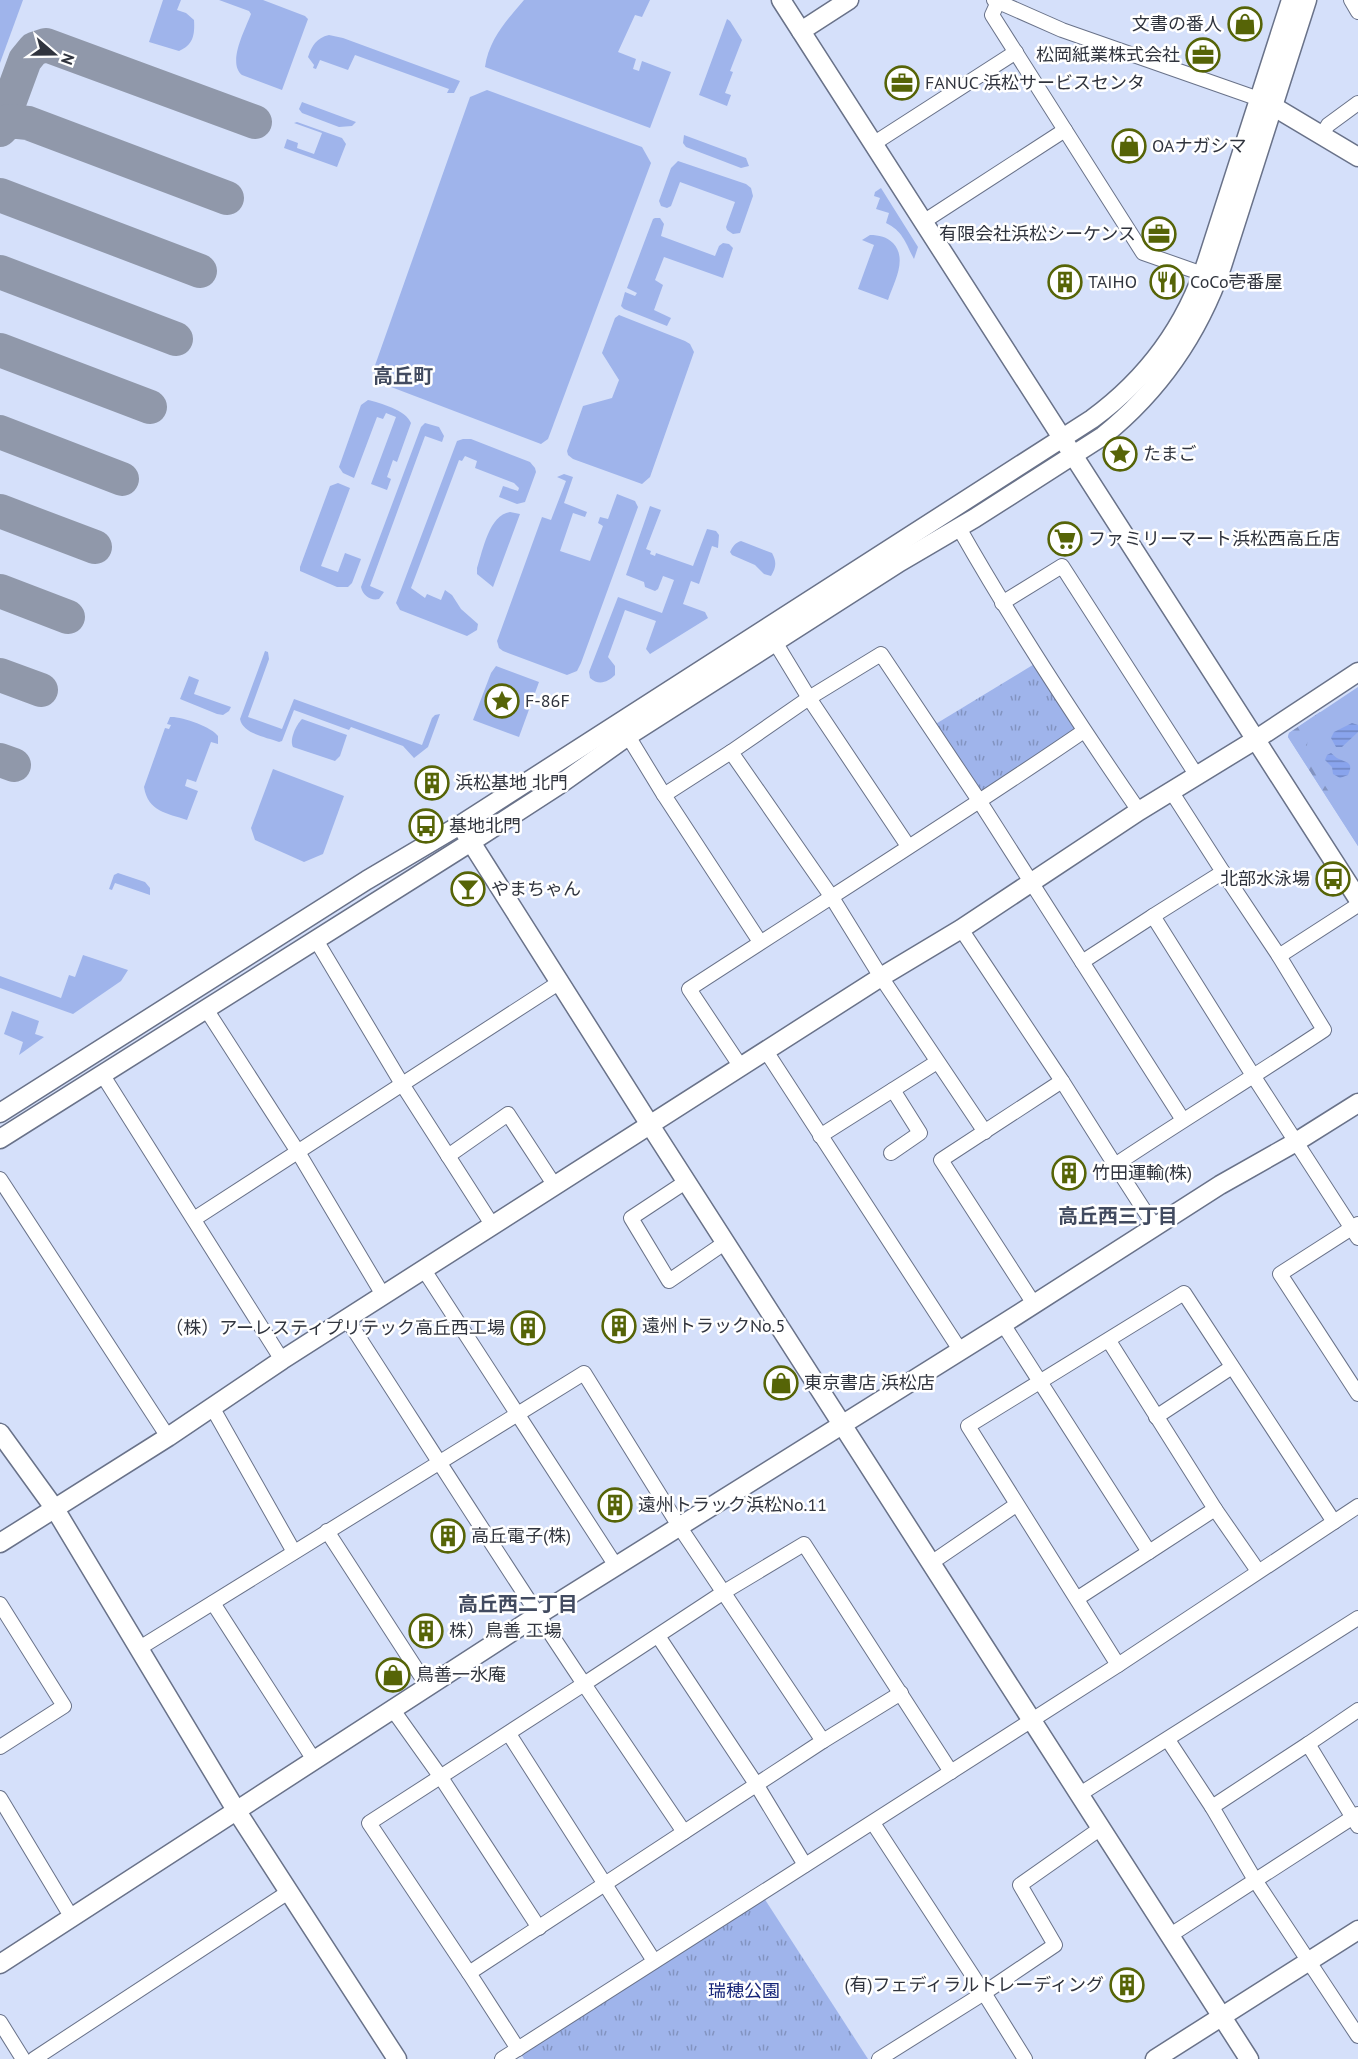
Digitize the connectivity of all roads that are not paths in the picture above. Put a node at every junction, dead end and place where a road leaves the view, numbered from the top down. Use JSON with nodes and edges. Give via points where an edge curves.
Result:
{"nodes":[{"id":1,"x":781,"y":0,"type":"edge"},
{"id":2,"x":849,"y":0,"type":"edge"},
{"id":3,"x":1291,"y":0,"type":"edge"},
{"id":4,"x":1307,"y":0,"type":"edge"},
{"id":5,"x":1351,"y":0,"type":"edge"},
{"id":6,"x":996,"y":1,"type":"edge"},
{"id":7,"x":1358,"y":12,"type":"edge"},
{"id":8,"x":801,"y":31,"type":"junction"},
{"id":9,"x":1016,"y":52,"type":"junction"},
{"id":10,"x":1266,"y":103,"type":"junction"},
{"id":11,"x":1358,"y":103,"type":"edge"},
{"id":12,"x":1065,"y":130,"type":"junction"},
{"id":13,"x":1322,"y":135,"type":"junction"},
{"id":14,"x":873,"y":144,"type":"junction"},
{"id":15,"x":1358,"y":157,"type":"edge"},
{"id":16,"x":923,"y":222,"type":"junction"},
{"id":17,"x":1203,"y":274,"type":"junction"},
{"id":18,"x":1062,"y":438,"type":"junction"},
{"id":19,"x":1073,"y":455,"type":"junction"},
{"id":20,"x":959,"y":528,"type":"junction"},
{"id":21,"x":1002,"y":603,"type":"junction"},
{"id":22,"x":775,"y":642,"type":"junction"},
{"id":23,"x":1358,"y":672,"type":"edge"},
{"id":24,"x":809,"y":698,"type":"junction"},
{"id":25,"x":1084,"y":731,"type":"junction"},
{"id":26,"x":628,"y":736,"type":"junction"},
{"id":27,"x":1256,"y":740,"type":"junction"},
{"id":28,"x":731,"y":752,"type":"junction"},
{"id":29,"x":1197,"y":776,"type":"junction"},
{"id":30,"x":1171,"y":791,"type":"junction"},
{"id":31,"x":664,"y":795,"type":"junction"},
{"id":32,"x":980,"y":802,"type":"junction"},
{"id":33,"x":1139,"y":811,"type":"junction"},
{"id":34,"x":460,"y":825,"type":"junction"},
{"id":35,"x":471,"y":842,"type":"junction"},
{"id":36,"x":908,"y":846,"type":"junction"},
{"id":37,"x":1223,"y":872,"type":"junction"},
{"id":38,"x":1030,"y":882,"type":"junction"},
{"id":39,"x":831,"y":896,"type":"junction"},
{"id":40,"x":1358,"y":899,"type":"edge"},
{"id":41,"x":1358,"y":905,"type":"edge"},
{"id":42,"x":1153,"y":916,"type":"junction"},
{"id":43,"x":960,"y":929,"type":"junction"},
{"id":44,"x":316,"y":940,"type":"junction"},
{"id":45,"x":760,"y":942,"type":"junction"},
{"id":46,"x":1279,"y":956,"type":"junction"},
{"id":47,"x":1082,"y":962,"type":"junction"},
{"id":48,"x":881,"y":977,"type":"junction"},
{"id":49,"x":560,"y":982,"type":"junction"},
{"id":50,"x":206,"y":1009,"type":"junction"},
{"id":51,"x":766,"y":1051,"type":"junction"},
{"id":52,"x":937,"y":1062,"type":"junction"},
{"id":53,"x":741,"y":1067,"type":"junction"},
{"id":54,"x":102,"y":1074,"type":"junction"},
{"id":55,"x":1254,"y":1077,"type":"junction"},
{"id":56,"x":1062,"y":1082,"type":"junction"},
{"id":57,"x":402,"y":1084,"type":"junction"},
{"id":58,"x":893,"y":1090,"type":"junction"},
{"id":59,"x":1358,"y":1102,"type":"edge"},
{"id":60,"x":0,"y":1113,"type":"edge"},
{"id":61,"x":1183,"y":1120,"type":"junction"},
{"id":62,"x":650,"y":1125,"type":"junction"},
{"id":63,"x":985,"y":1132,"type":"junction"},
{"id":64,"x":820,"y":1136,"type":"junction"},
{"id":65,"x":0,"y":1139,"type":"edge"},
{"id":66,"x":1296,"y":1142,"type":"junction"},
{"id":67,"x":298,"y":1152,"type":"junction"},
{"id":68,"x":891,"y":1153,"type":"dead end"},
{"id":69,"x":448,"y":1156,"type":"junction"},
{"id":70,"x":1115,"y":1165,"type":"junction"},
{"id":71,"x":0,"y":1179,"type":"edge"},
{"id":72,"x":687,"y":1181,"type":"junction"},
{"id":73,"x":555,"y":1186,"type":"junction"},
{"id":74,"x":194,"y":1219,"type":"junction"},
{"id":75,"x":493,"y":1226,"type":"junction"},
{"id":76,"x":1155,"y":1227,"type":"junction"},
{"id":77,"x":1356,"y":1230,"type":"edge"},
{"id":78,"x":726,"y":1242,"type":"junction"},
{"id":79,"x":424,"y":1270,"type":"junction"},
{"id":80,"x":383,"y":1295,"type":"junction"},
{"id":81,"x":1034,"y":1304,"type":"junction"},
{"id":82,"x":348,"y":1318,"type":"junction"},
{"id":83,"x":1003,"y":1324,"type":"junction"},
{"id":84,"x":1109,"y":1341,"type":"junction"},
{"id":85,"x":960,"y":1350,"type":"junction"},
{"id":86,"x":282,"y":1360,"type":"junction"},
{"id":87,"x":1232,"y":1367,"type":"junction"},
{"id":88,"x":1041,"y":1382,"type":"junction"},
{"id":89,"x":1358,"y":1394,"type":"edge"},
{"id":90,"x":212,"y":1407,"type":"junction"},
{"id":91,"x":517,"y":1414,"type":"junction"},
{"id":92,"x":1156,"y":1417,"type":"junction"},
{"id":93,"x":842,"y":1424,"type":"junction"},
{"id":94,"x":0,"y":1433,"type":"edge"},
{"id":95,"x":168,"y":1437,"type":"junction"},
{"id":96,"x":439,"y":1461,"type":"junction"},
{"id":97,"x":1016,"y":1504,"type":"junction"},
{"id":98,"x":1358,"y":1506,"type":"edge"},
{"id":99,"x":55,"y":1509,"type":"junction"},
{"id":100,"x":1215,"y":1509,"type":"junction"},
{"id":101,"x":1334,"y":1522,"type":"junction"},
{"id":102,"x":679,"y":1526,"type":"junction"},
{"id":103,"x":327,"y":1531,"type":"junction"},
{"id":104,"x":0,"y":1543,"type":"edge"},
{"id":105,"x":294,"y":1552,"type":"junction"},
{"id":106,"x":1149,"y":1552,"type":"junction"},
{"id":107,"x":931,"y":1563,"type":"junction"},
{"id":108,"x":616,"y":1566,"type":"junction"},
{"id":109,"x":1258,"y":1571,"type":"junction"},
{"id":110,"x":724,"y":1592,"type":"junction"},
{"id":111,"x":1078,"y":1598,"type":"junction"},
{"id":112,"x":213,"y":1603,"type":"junction"},
{"id":113,"x":0,"y":1604,"type":"edge"},
{"id":114,"x":538,"y":1615,"type":"junction"},
{"id":115,"x":1358,"y":1618,"type":"edge"},
{"id":116,"x":658,"y":1636,"type":"junction"},
{"id":117,"x":138,"y":1649,"type":"junction"},
{"id":118,"x":1118,"y":1665,"type":"junction"},
{"id":119,"x":584,"y":1683,"type":"junction"},
{"id":120,"x":428,"y":1687,"type":"junction"},
{"id":121,"x":901,"y":1693,"type":"junction"},
{"id":122,"x":393,"y":1710,"type":"junction"},
{"id":123,"x":1358,"y":1710,"type":"edge"},
{"id":124,"x":1032,"y":1720,"type":"junction"},
{"id":125,"x":509,"y":1734,"type":"junction"},
{"id":126,"x":1168,"y":1740,"type":"junction"},
{"id":127,"x":824,"y":1741,"type":"junction"},
{"id":128,"x":1308,"y":1744,"type":"junction"},
{"id":129,"x":0,"y":1747,"type":"edge"},
{"id":130,"x":314,"y":1761,"type":"junction"},
{"id":131,"x":951,"y":1772,"type":"junction"},
{"id":132,"x":440,"y":1776,"type":"junction"},
{"id":133,"x":756,"y":1784,"type":"junction"},
{"id":134,"x":1080,"y":1794,"type":"junction"},
{"id":135,"x":0,"y":1798,"type":"edge"},
{"id":136,"x":1212,"y":1807,"type":"junction"},
{"id":137,"x":236,"y":1810,"type":"junction"},
{"id":138,"x":1356,"y":1819,"type":"edge"},
{"id":139,"x":873,"y":1822,"type":"junction"},
{"id":140,"x":1101,"y":1828,"type":"junction"},
{"id":141,"x":684,"y":1832,"type":"junction"},
{"id":142,"x":805,"y":1865,"type":"junction"},
{"id":143,"x":1256,"y":1880,"type":"junction"},
{"id":144,"x":606,"y":1885,"type":"junction"},
{"id":145,"x":290,"y":1891,"type":"junction"},
{"id":146,"x":72,"y":1918,"type":"junction"},
{"id":147,"x":539,"y":1928,"type":"junction"},
{"id":148,"x":1358,"y":1930,"type":"edge"},
{"id":149,"x":1170,"y":1936,"type":"junction"},
{"id":150,"x":1308,"y":1961,"type":"junction"},
{"id":151,"x":654,"y":1962,"type":"junction"},
{"id":152,"x":0,"y":1964,"type":"edge"},
{"id":153,"x":469,"y":1973,"type":"junction"},
{"id":154,"x":984,"y":1993,"type":"junction"},
{"id":155,"x":1222,"y":2016,"type":"junction"},
{"id":156,"x":0,"y":2022,"type":"edge"},
{"id":157,"x":1358,"y":2036,"type":"edge"},
{"id":158,"x":518,"y":2049,"type":"junction"},
{"id":159,"x":23,"y":2059,"type":"edge"},
{"id":160,"x":34,"y":2059,"type":"edge"},
{"id":161,"x":397,"y":2059,"type":"edge"},
{"id":162,"x":502,"y":2059,"type":"edge"},
{"id":163,"x":879,"y":2059,"type":"edge"},
{"id":164,"x":1025,"y":2059,"type":"edge"},
{"id":165,"x":1155,"y":2059,"type":"edge"},
{"id":166,"x":1250,"y":2059,"type":"edge"}],
"edges":[{"from":1,"to":8,"type":"street"},
{"from":2,"to":8,"type":"street"},
{"from":3,"to":10,"type":"street"},
{"from":4,"to":10,"type":"street"},
{"from":5,"to":7,"type":"street"},
{"from":6,"to":9,"type":"street","via":[[992,15]]},
{"from":6,"to":10,"type":"street","via":[[1062,30]]},
{"from":8,"to":14,"type":"street"},
{"from":9,"to":12,"type":"street"},
{"from":9,"to":14,"type":"street"},
{"from":10,"to":13,"type":"street"},
{"from":10,"to":17,"type":"street"},
{"from":10,"to":19,"type":"street","via":[[1215,286],[1188,343],[1135,409]]},
{"from":11,"to":13,"type":"street","via":[[1328,125]]},
{"from":12,"to":16,"type":"street"},
{"from":12,"to":17,"type":"street","via":[[1143,253]]},
{"from":13,"to":15,"type":"street"},
{"from":14,"to":16,"type":"street"},
{"from":16,"to":18,"type":"street"},
{"from":17,"to":18,"type":"street","via":[[1179,325],[1151,366],[1108,407]]},
{"from":18,"to":19,"type":"street"},
{"from":18,"to":34,"type":"street"},
{"from":19,"to":20,"type":"street"},
{"from":19,"to":27,"type":"street"},
{"from":20,"to":21,"type":"street"},
{"from":20,"to":22,"type":"street"},
{"from":21,"to":25,"type":"street"},
{"from":21,"to":29,"type":"street","via":[[1062,566]]},
{"from":22,"to":24,"type":"street"},
{"from":22,"to":26,"type":"street"},
{"from":23,"to":27,"type":"street"},
{"from":24,"to":28,"type":"street"},
{"from":24,"to":32,"type":"street","via":[[881,654]]},
{"from":24,"to":36,"type":"street"},
{"from":25,"to":32,"type":"street"},
{"from":25,"to":33,"type":"street"},
{"from":26,"to":31,"type":"street"},
{"from":26,"to":35,"type":"street"},
{"from":27,"to":29,"type":"street"},
{"from":27,"to":40,"type":"street"},
{"from":28,"to":31,"type":"street"},
{"from":28,"to":39,"type":"street"},
{"from":29,"to":30,"type":"street"},
{"from":30,"to":33,"type":"street"},
{"from":30,"to":37,"type":"street"},
{"from":31,"to":45,"type":"street"},
{"from":32,"to":36,"type":"street"},
{"from":32,"to":38,"type":"street"},
{"from":33,"to":38,"type":"street"},
{"from":34,"to":35,"type":"street"},
{"from":34,"to":60,"type":"street"},
{"from":35,"to":44,"type":"street"},
{"from":35,"to":49,"type":"street"},
{"from":36,"to":39,"type":"street"},
{"from":37,"to":42,"type":"street"},
{"from":37,"to":46,"type":"street"},
{"from":38,"to":43,"type":"street"},
{"from":38,"to":47,"type":"street"},
{"from":39,"to":45,"type":"street"},
{"from":39,"to":48,"type":"street"},
{"from":41,"to":46,"type":"street"},
{"from":42,"to":47,"type":"street"},
{"from":42,"to":55,"type":"street"},
{"from":43,"to":48,"type":"street"},
{"from":43,"to":56,"type":"street"},
{"from":44,"to":50,"type":"street"},
{"from":44,"to":57,"type":"street"},
{"from":45,"to":53,"type":"street","via":[[689,989]]},
{"from":46,"to":55,"type":"street","via":[[1324,1030]]},
{"from":47,"to":61,"type":"street"},
{"from":48,"to":51,"type":"street"},
{"from":48,"to":52,"type":"street"},
{"from":49,"to":57,"type":"street"},
{"from":49,"to":62,"type":"street"},
{"from":50,"to":54,"type":"street"},
{"from":50,"to":67,"type":"street"},
{"from":51,"to":53,"type":"street"},
{"from":51,"to":64,"type":"street"},
{"from":52,"to":58,"type":"street"},
{"from":52,"to":63,"type":"street"},
{"from":53,"to":62,"type":"street"},
{"from":54,"to":65,"type":"street"},
{"from":54,"to":74,"type":"street"},
{"from":55,"to":61,"type":"street"},
{"from":55,"to":66,"type":"street"},
{"from":56,"to":63,"type":"street"},
{"from":56,"to":70,"type":"street"},
{"from":57,"to":67,"type":"street"},
{"from":57,"to":69,"type":"street"},
{"from":58,"to":64,"type":"street"},
{"from":58,"to":68,"type":"street","via":[[920,1133]]},
{"from":59,"to":66,"type":"street"},
{"from":61,"to":70,"type":"street"},
{"from":62,"to":72,"type":"street"},
{"from":62,"to":73,"type":"street"},
{"from":63,"to":81,"type":"street","via":[[940,1160]]},
{"from":64,"to":85,"type":"street"},
{"from":66,"to":76,"type":"street"},
{"from":66,"to":77,"type":"street"},
{"from":67,"to":74,"type":"street"},
{"from":67,"to":80,"type":"street"},
{"from":69,"to":73,"type":"street","via":[[508,1114]]},
{"from":69,"to":75,"type":"street"},
{"from":70,"to":76,"type":"street"},
{"from":71,"to":95,"type":"street"},
{"from":72,"to":78,"type":"street"},
{"from":72,"to":78,"type":"street","via":[[631,1218],[669,1281]]},
{"from":73,"to":75,"type":"street"},
{"from":74,"to":86,"type":"street"},
{"from":75,"to":79,"type":"street"},
{"from":76,"to":81,"type":"street"},
{"from":77,"to":89,"type":"street","via":[[1280,1274]]},
{"from":78,"to":93,"type":"street"},
{"from":79,"to":80,"type":"street"},
{"from":79,"to":91,"type":"street"},
{"from":80,"to":82,"type":"street"},
{"from":81,"to":83,"type":"street"},
{"from":82,"to":86,"type":"street"},
{"from":82,"to":96,"type":"street"},
{"from":83,"to":85,"type":"street"},
{"from":83,"to":88,"type":"street"},
{"from":84,"to":87,"type":"street","via":[[1184,1293]]},
{"from":84,"to":88,"type":"street"},
{"from":84,"to":92,"type":"street"},
{"from":85,"to":93,"type":"street"},
{"from":86,"to":90,"type":"street"},
{"from":87,"to":92,"type":"street"},
{"from":87,"to":101,"type":"street"},
{"from":88,"to":97,"type":"street","via":[[968,1426]]},
{"from":88,"to":106,"type":"street"},
{"from":90,"to":95,"type":"street"},
{"from":90,"to":105,"type":"street"},
{"from":91,"to":96,"type":"street"},
{"from":91,"to":102,"type":"street","via":[[584,1373]]},
{"from":91,"to":108,"type":"street"},
{"from":92,"to":100,"type":"street"},
{"from":93,"to":102,"type":"street"},
{"from":93,"to":107,"type":"street"},
{"from":94,"to":99,"type":"street"},
{"from":95,"to":99,"type":"street"},
{"from":96,"to":103,"type":"street"},
{"from":96,"to":114,"type":"street"},
{"from":97,"to":107,"type":"street"},
{"from":97,"to":111,"type":"street"},
{"from":98,"to":101,"type":"street"},
{"from":99,"to":104,"type":"street"},
{"from":99,"to":117,"type":"street"},
{"from":100,"to":106,"type":"street"},
{"from":100,"to":109,"type":"street"},
{"from":101,"to":109,"type":"street"},
{"from":102,"to":108,"type":"street"},
{"from":102,"to":110,"type":"street"},
{"from":103,"to":105,"type":"street"},
{"from":103,"to":120,"type":"street"},
{"from":105,"to":112,"type":"street"},
{"from":106,"to":111,"type":"street"},
{"from":107,"to":124,"type":"street"},
{"from":108,"to":114,"type":"street"},
{"from":109,"to":118,"type":"street"},
{"from":110,"to":116,"type":"street"},
{"from":110,"to":121,"type":"street","via":[[804,1544]]},
{"from":110,"to":127,"type":"street"},
{"from":111,"to":118,"type":"street"},
{"from":112,"to":117,"type":"street"},
{"from":112,"to":130,"type":"street"},
{"from":113,"to":129,"type":"street","via":[[64,1706]]},
{"from":114,"to":119,"type":"street"},
{"from":114,"to":120,"type":"street"},
{"from":115,"to":126,"type":"street"},
{"from":116,"to":119,"type":"street"},
{"from":116,"to":133,"type":"street"},
{"from":117,"to":137,"type":"street"},
{"from":118,"to":124,"type":"street"},
{"from":119,"to":125,"type":"street"},
{"from":119,"to":141,"type":"street"},
{"from":120,"to":122,"type":"street"},
{"from":121,"to":127,"type":"street"},
{"from":121,"to":131,"type":"street"},
{"from":122,"to":130,"type":"street"},
{"from":122,"to":132,"type":"street"},
{"from":123,"to":128,"type":"street"},
{"from":124,"to":131,"type":"street"},
{"from":124,"to":134,"type":"street"},
{"from":125,"to":132,"type":"street"},
{"from":125,"to":144,"type":"street"},
{"from":126,"to":134,"type":"street"},
{"from":126,"to":136,"type":"street"},
{"from":127,"to":133,"type":"street"},
{"from":128,"to":136,"type":"street"},
{"from":128,"to":138,"type":"street"},
{"from":130,"to":137,"type":"street"},
{"from":131,"to":139,"type":"street"},
{"from":132,"to":147,"type":"street"},
{"from":132,"to":153,"type":"street","via":[[369,1823]]},
{"from":133,"to":141,"type":"street"},
{"from":133,"to":142,"type":"street"},
{"from":134,"to":140,"type":"street"},
{"from":135,"to":146,"type":"street"},
{"from":136,"to":143,"type":"street"},
{"from":137,"to":145,"type":"street"},
{"from":137,"to":146,"type":"street"},
{"from":138,"to":143,"type":"street"},
{"from":139,"to":142,"type":"street"},
{"from":139,"to":154,"type":"street"},
{"from":140,"to":149,"type":"street"},
{"from":140,"to":154,"type":"street","via":[[1020,1885],[1055,1945]]},
{"from":141,"to":144,"type":"street"},
{"from":142,"to":151,"type":"street"},
{"from":143,"to":149,"type":"street"},
{"from":143,"to":150,"type":"street"},
{"from":144,"to":147,"type":"street"},
{"from":144,"to":151,"type":"street"},
{"from":145,"to":160,"type":"street"},
{"from":145,"to":161,"type":"street"},
{"from":146,"to":152,"type":"street"},
{"from":147,"to":153,"type":"street"},
{"from":148,"to":150,"type":"street"},
{"from":149,"to":155,"type":"street"},
{"from":150,"to":155,"type":"street"},
{"from":150,"to":157,"type":"street"},
{"from":151,"to":158,"type":"street"},
{"from":153,"to":158,"type":"street"},
{"from":154,"to":163,"type":"street"},
{"from":154,"to":164,"type":"street"},
{"from":155,"to":165,"type":"street"},
{"from":155,"to":166,"type":"street"},
{"from":156,"to":159,"type":"street"},
{"from":158,"to":162,"type":"street"}]}
